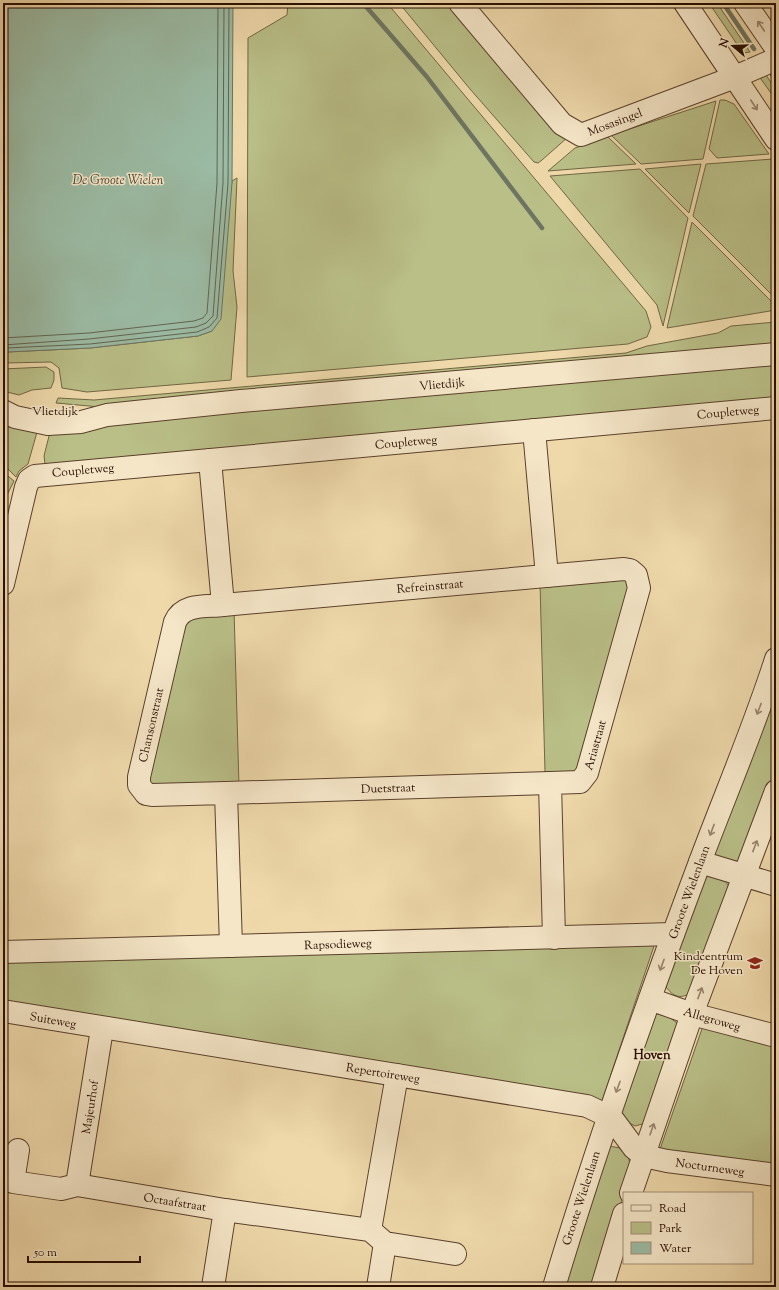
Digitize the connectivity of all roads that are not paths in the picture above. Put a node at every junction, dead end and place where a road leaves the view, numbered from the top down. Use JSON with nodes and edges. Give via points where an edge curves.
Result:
{"nodes":[{"id":1,"x":460,"y":3,"type":"edge"},
{"id":2,"x":685,"y":3,"type":"edge"},
{"id":3,"x":745,"y":3,"type":"edge"},
{"id":4,"x":776,"y":48,"type":"edge"},
{"id":5,"x":776,"y":59,"type":"edge"},
{"id":6,"x":743,"y":73,"type":"junction"},
{"id":7,"x":776,"y":139,"type":"edge"},
{"id":8,"x":776,"y":354,"type":"edge"},
{"id":9,"x":776,"y":408,"type":"edge"},
{"id":10,"x":3,"y":410,"type":"edge"},
{"id":11,"x":534,"y":430,"type":"junction"},
{"id":12,"x":210,"y":460,"type":"junction"},
{"id":13,"x":636,"y":575,"type":"joint"},
{"id":14,"x":547,"y":576,"type":"junction"},
{"id":15,"x":3,"y":584,"type":"edge"},
{"id":16,"x":224,"y":605,"type":"junction"},
{"id":17,"x":776,"y":659,"type":"edge"},
{"id":18,"x":550,"y":783,"type":"junction"},
{"id":19,"x":776,"y":791,"type":"edge"},
{"id":20,"x":226,"y":793,"type":"junction"},
{"id":21,"x":700,"y":862,"type":"junction"},
{"id":22,"x":744,"y":876,"type":"junction"},
{"id":23,"x":776,"y":885,"type":"edge"},
{"id":24,"x":673,"y":934,"type":"junction"},
{"id":25,"x":554,"y":938,"type":"junction"},
{"id":26,"x":231,"y":946,"type":"junction"},
{"id":27,"x":3,"y":952,"type":"edge"},
{"id":28,"x":650,"y":999,"type":"junction"},
{"id":29,"x":3,"y":1011,"type":"edge"},
{"id":30,"x":692,"y":1014,"type":"junction"},
{"id":31,"x":102,"y":1028,"type":"junction"},
{"id":32,"x":776,"y":1036,"type":"edge"},
{"id":33,"x":397,"y":1075,"type":"junction"},
{"id":34,"x":608,"y":1116,"type":"junction"},
{"id":35,"x":18,"y":1150,"type":"dead end"},
{"id":36,"x":644,"y":1156,"type":"junction"},
{"id":37,"x":776,"y":1175,"type":"edge"},
{"id":38,"x":77,"y":1185,"type":"junction"},
{"id":39,"x":631,"y":1192,"type":"edge"},
{"id":40,"x":225,"y":1210,"type":"junction"},
{"id":41,"x":623,"y":1217,"type":"edge"},
{"id":42,"x":377,"y":1237,"type":"junction"},
{"id":43,"x":455,"y":1254,"type":"dead end"},
{"id":44,"x":213,"y":1287,"type":"edge"},
{"id":45,"x":378,"y":1287,"type":"edge"},
{"id":46,"x":554,"y":1287,"type":"edge"},
{"id":47,"x":602,"y":1287,"type":"edge"}],
"edges":[{"from":1,"to":6,"type":"street","name":"Mosasingel","via":[[562,124],[581,135]]},
{"from":2,"to":6,"type":"street"},
{"from":4,"to":3,"type":"street","one_way":true},
{"from":5,"to":6,"type":"street"},
{"from":6,"to":7,"type":"street","one_way":true},
{"from":8,"to":10,"type":"street","name":"Vlietdijk","via":[[241,401],[107,415],[81,422],[48,424],[14,417]]},
{"from":9,"to":11,"type":"street","name":"Coupletweg"},
{"from":11,"to":12,"type":"street","name":"Coupletweg"},
{"from":11,"to":14,"type":"street"},
{"from":12,"to":15,"type":"street","name":"Coupletweg","via":[[35,476],[29,480],[26,487]]},
{"from":12,"to":16,"type":"street"},
{"from":13,"to":14,"type":"street","name":"Refreinstraat","via":[[624,569]]},
{"from":13,"to":18,"type":"street","name":"Ariastraat","via":[[639,588],[587,773],[580,782]]},
{"from":14,"to":16,"type":"street","name":"Refreinstraat"},
{"from":16,"to":20,"type":"street","name":"Chansonstraat","via":[[189,608],[178,615],[138,786],[146,794],[152,795]]},
{"from":17,"to":21,"type":"street","name":"Groote Wielenlaan","one_way":true,"via":[[765,695]]},
{"from":18,"to":20,"type":"street","name":"Duetstraat"},
{"from":18,"to":25,"type":"street"},
{"from":22,"to":19,"type":"street","one_way":true},
{"from":20,"to":26,"type":"street"},
{"from":21,"to":22,"type":"street"},
{"from":21,"to":24,"type":"street","name":"Groote Wielenlaan"},
{"from":22,"to":23,"type":"street"},
{"from":30,"to":22,"type":"street","one_way":true},
{"from":24,"to":25,"type":"street","name":"Rapsodieweg"},
{"from":24,"to":28,"type":"street","name":"Groote Wielenlaan","one_way":true},
{"from":25,"to":26,"type":"street","name":"Rapsodieweg"},
{"from":26,"to":27,"type":"street","name":"Rapsodieweg"},
{"from":28,"to":30,"type":"street","name":"Allegroweg"},
{"from":28,"to":34,"type":"street","name":"Groote Wielenlaan","one_way":true},
{"from":29,"to":31,"type":"street","name":"Suiteweg"},
{"from":30,"to":32,"type":"street","name":"Allegroweg"},
{"from":36,"to":30,"type":"street","one_way":true},
{"from":31,"to":33,"type":"street","name":"Repertoireweg"},
{"from":31,"to":38,"type":"street","name":"Majeurhof"},
{"from":33,"to":34,"type":"street","name":"Repertoireweg","via":[[587,1106]]},
{"from":33,"to":42,"type":"street"},
{"from":34,"to":36,"type":"street","name":"Repertoireweg","via":[[634,1148]]},
{"from":34,"to":46,"type":"street","name":"Groote Wielenlaan"},
{"from":35,"to":38,"type":"street","name":"Octaafstraat","via":[[13,1182],[61,1190]]},
{"from":36,"to":37,"type":"street","name":"Nocturneweg"},
{"from":36,"to":39,"type":"street"},
{"from":38,"to":40,"type":"street","name":"Octaafstraat"},
{"from":40,"to":42,"type":"street","name":"Octaafstraat"},
{"from":40,"to":44,"type":"street"},
{"from":41,"to":47,"type":"street"},
{"from":42,"to":43,"type":"street","name":"Octaafstraat"},
{"from":42,"to":45,"type":"street"}]}
